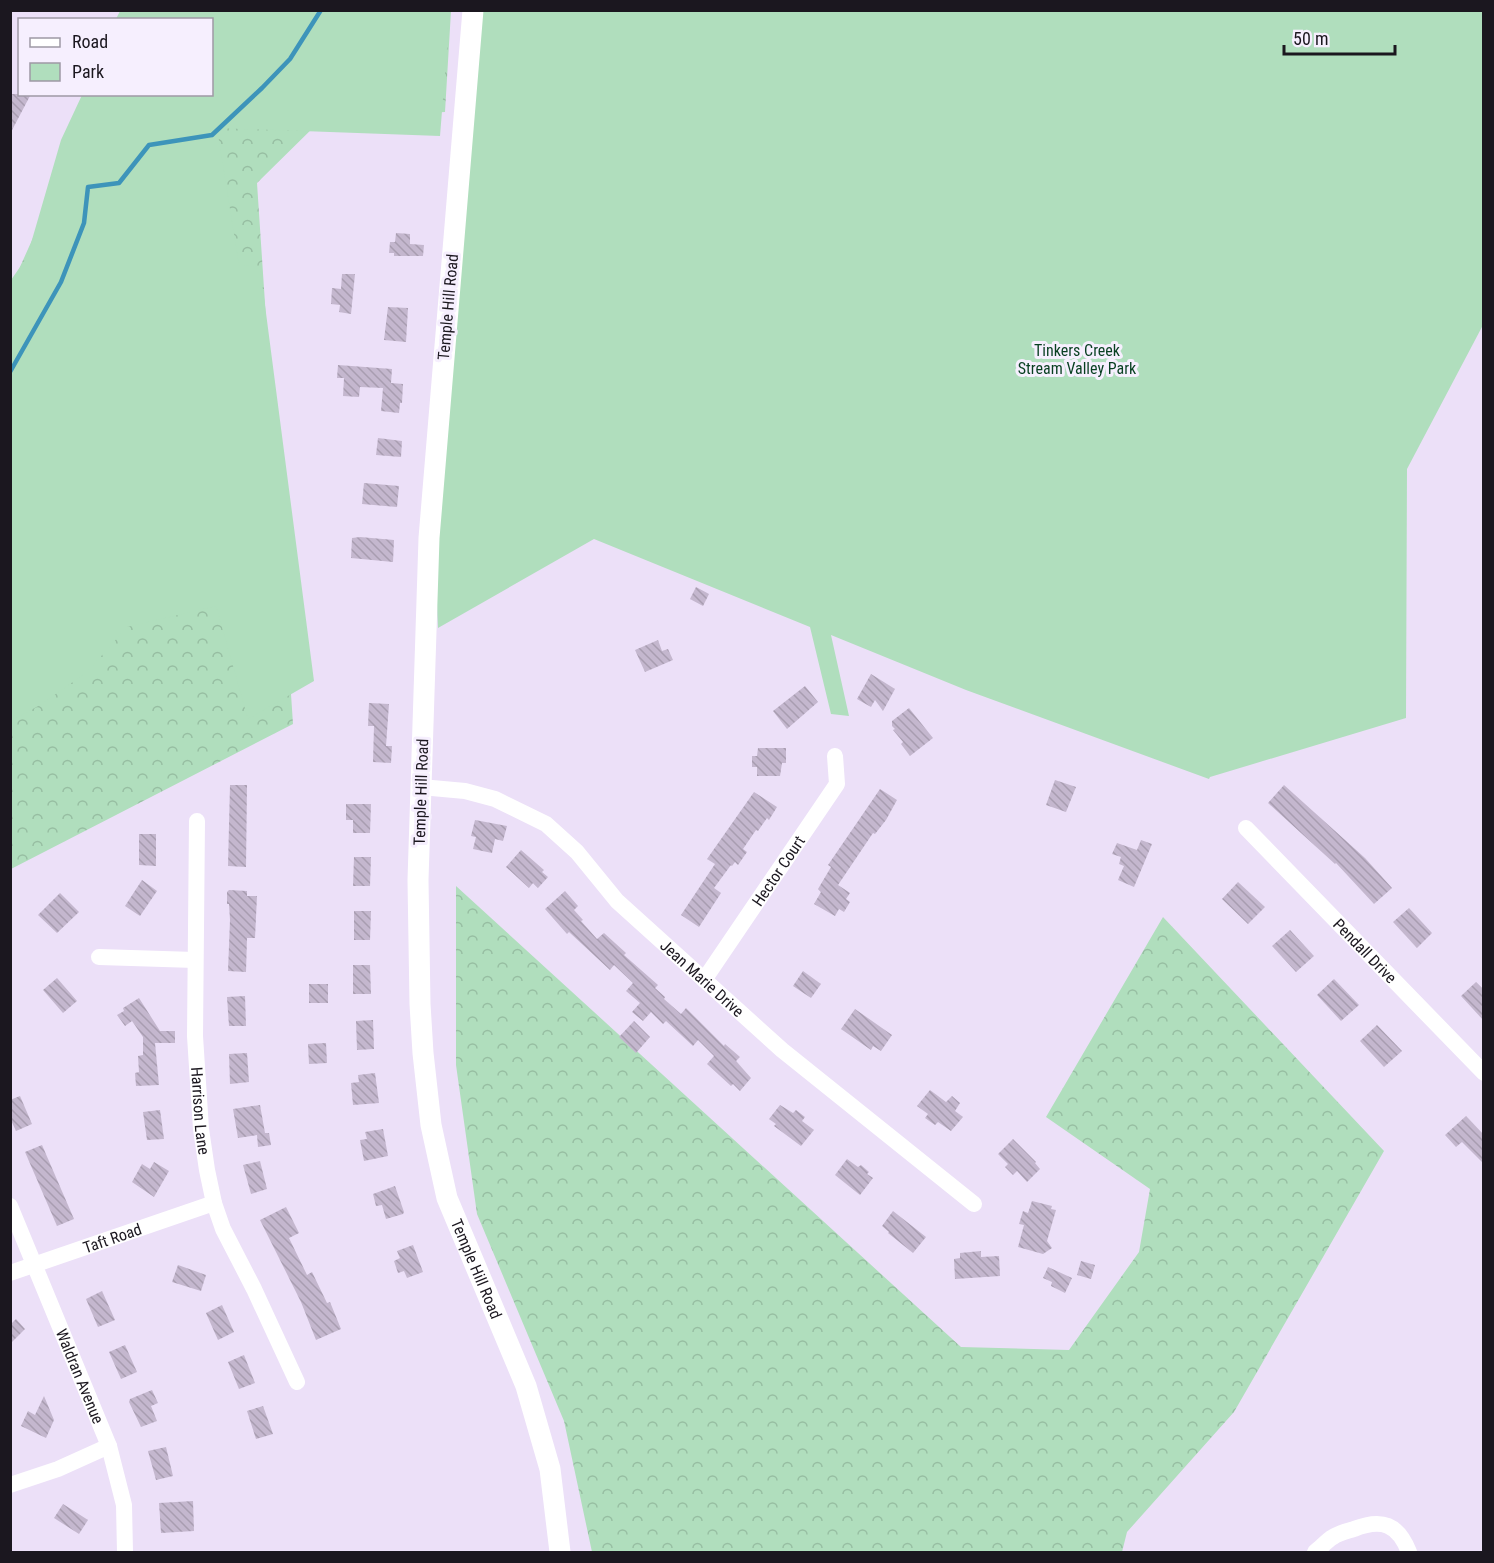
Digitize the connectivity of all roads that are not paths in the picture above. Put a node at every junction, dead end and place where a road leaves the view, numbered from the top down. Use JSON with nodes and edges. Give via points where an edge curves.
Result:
{"nodes":[{"id":1,"x":473,"y":10,"type":"edge"},
{"id":2,"x":835,"y":756,"type":"dead end"},
{"id":3,"x":421,"y":787,"type":"junction"},
{"id":4,"x":197,"y":821,"type":"dead end"},
{"id":5,"x":1246,"y":828,"type":"dead end"},
{"id":6,"x":99,"y":957,"type":"dead end"},
{"id":7,"x":195,"y":960,"type":"junction"},
{"id":8,"x":704,"y":980,"type":"junction"},
{"id":9,"x":1484,"y":1073,"type":"edge"},
{"id":10,"x":214,"y":1203,"type":"junction"},
{"id":11,"x":974,"y":1204,"type":"dead end"},
{"id":12,"x":10,"y":1206,"type":"edge"},
{"id":13,"x":36,"y":1264,"type":"junction"},
{"id":14,"x":10,"y":1273,"type":"edge"},
{"id":15,"x":297,"y":1382,"type":"dead end"},
{"id":16,"x":109,"y":1446,"type":"junction"},
{"id":17,"x":10,"y":1485,"type":"edge"},
{"id":18,"x":125,"y":1552,"type":"edge"},
{"id":19,"x":560,"y":1552,"type":"edge"},
{"id":20,"x":1315,"y":1552,"type":"edge"},
{"id":21,"x":1409,"y":1552,"type":"edge"}],
"edges":[{"from":1,"to":3,"type":"main road","name":"Temple Hill Road","via":[[429,538]]},
{"from":2,"to":8,"type":"street","name":"Hector Court","via":[[837,784]]},
{"from":3,"to":8,"type":"street","name":"Jean Marie Drive","via":[[465,791],[495,799],[546,824],[577,852],[617,901]]},
{"from":3,"to":19,"type":"main road","name":"Temple Hill Road","via":[[420,1004],[431,1125],[447,1198],[526,1386],[539,1429],[550,1469]]},
{"from":4,"to":7,"type":"street","name":"Harrison Lane"},
{"from":5,"to":9,"type":"street","name":"Pendall Drive"},
{"from":6,"to":7,"type":"street"},
{"from":7,"to":10,"type":"street","name":"Harrison Lane","via":[[198,1095]]},
{"from":8,"to":11,"type":"street","name":"Jean Marie Drive","via":[[782,1050]]},
{"from":10,"to":13,"type":"street","name":"Taft Road"},
{"from":10,"to":15,"type":"street","name":"Harrison Lane"},
{"from":12,"to":13,"type":"street","name":"Waldran Avenue"},
{"from":13,"to":14,"type":"street","name":"Taft Road"},
{"from":13,"to":16,"type":"street","name":"Waldran Avenue"},
{"from":16,"to":17,"type":"street","via":[[58,1470]]},
{"from":16,"to":18,"type":"street","name":"Waldran Avenue","via":[[124,1505]]},
{"from":20,"to":21,"type":"street","via":[[1333,1537],[1369,1523],[1384,1523],[1395,1530]]}]}
